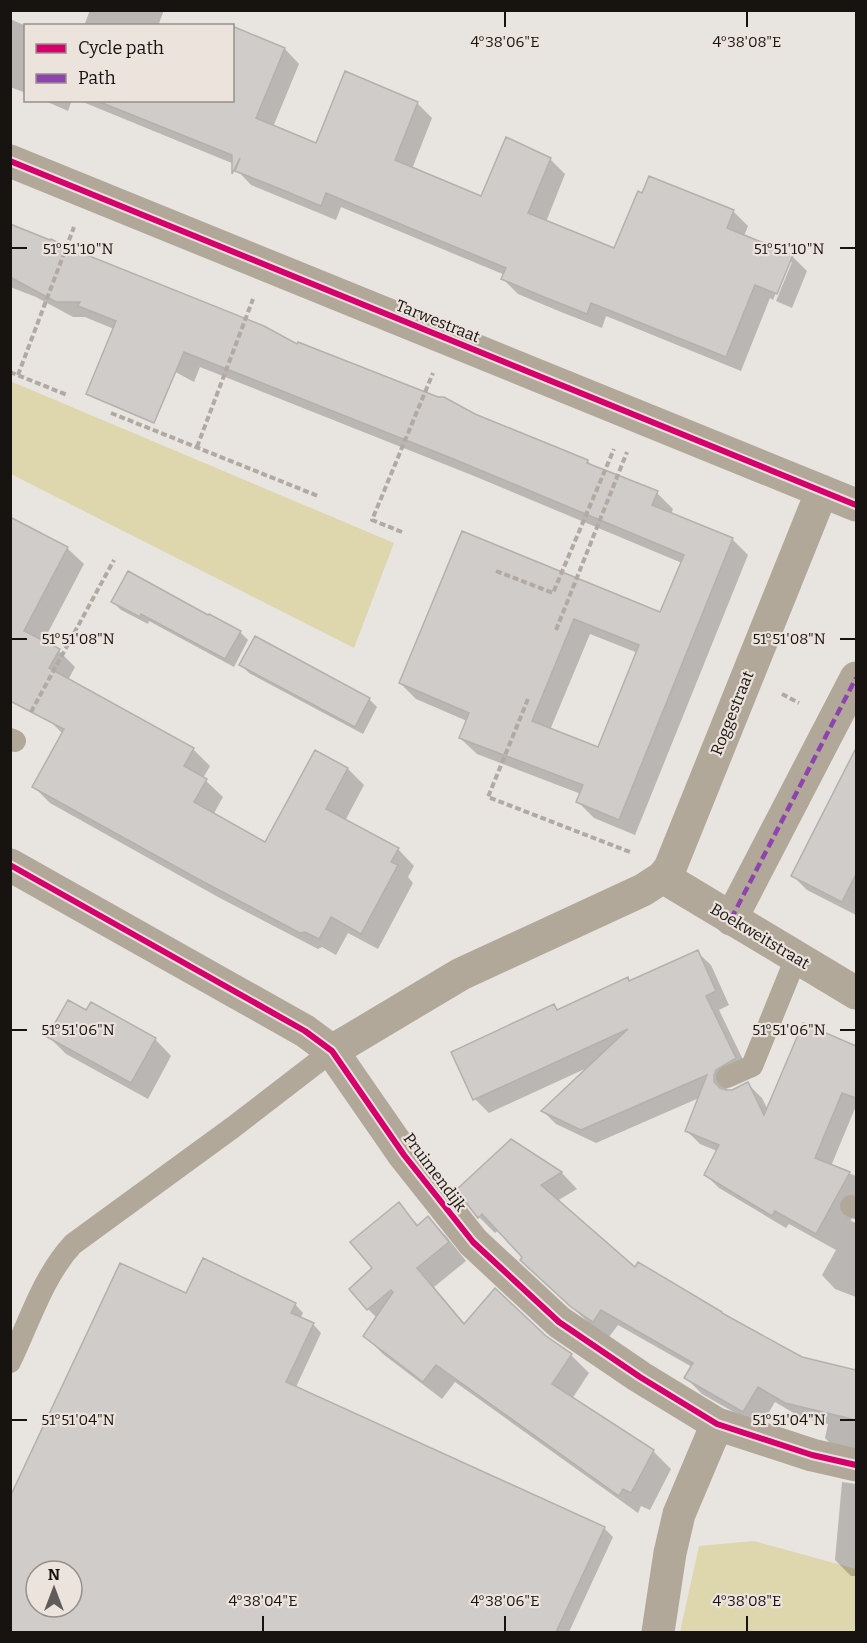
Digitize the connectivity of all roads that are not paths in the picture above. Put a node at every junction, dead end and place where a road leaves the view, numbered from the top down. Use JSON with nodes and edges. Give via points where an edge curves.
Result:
{"nodes":[{"id":1,"x":10,"y":161,"type":"edge"},
{"id":2,"x":822,"y":491,"type":"junction"},
{"id":3,"x":856,"y":505,"type":"edge"},
{"id":4,"x":856,"y":678,"type":"edge"},
{"id":5,"x":10,"y":865,"type":"edge"},
{"id":6,"x":667,"y":872,"type":"junction"},
{"id":7,"x":731,"y":919,"type":"junction"},
{"id":8,"x":796,"y":958,"type":"junction"},
{"id":9,"x":856,"y":993,"type":"edge"},
{"id":10,"x":332,"y":1051,"type":"junction"},
{"id":11,"x":727,"y":1077,"type":"dead end"},
{"id":12,"x":10,"y":1362,"type":"edge"},
{"id":13,"x":717,"y":1424,"type":"junction"},
{"id":14,"x":856,"y":1465,"type":"edge"},
{"id":15,"x":657,"y":1632,"type":"edge"}],
"edges":[{"from":1,"to":2,"type":"street","name":"Tarwestraat"},
{"from":2,"to":3,"type":"street","name":"Tarwestraat"},
{"from":2,"to":6,"type":"street","name":"Roggestraat"},
{"from":4,"to":7,"type":"street"},
{"from":5,"to":10,"type":"street","name":"Pruimendijk","via":[[305,1031]]},
{"from":6,"to":7,"type":"street","name":"Boekweitstraat"},
{"from":6,"to":10,"type":"street","via":[[621,901],[461,974]]},
{"from":7,"to":8,"type":"street","name":"Boekweitstraat"},
{"from":8,"to":9,"type":"street","name":"Boekweitstraat"},
{"from":8,"to":11,"type":"lane","via":[[752,1066]]},
{"from":10,"to":12,"type":"lane","via":[[73,1244],[50,1275]]},
{"from":10,"to":13,"type":"street","name":"Pruimendijk","via":[[404,1155],[473,1242],[559,1322]]},
{"from":13,"to":14,"type":"street","name":"Pruimendijk"},
{"from":13,"to":15,"type":"street","via":[[679,1514]]}]}
